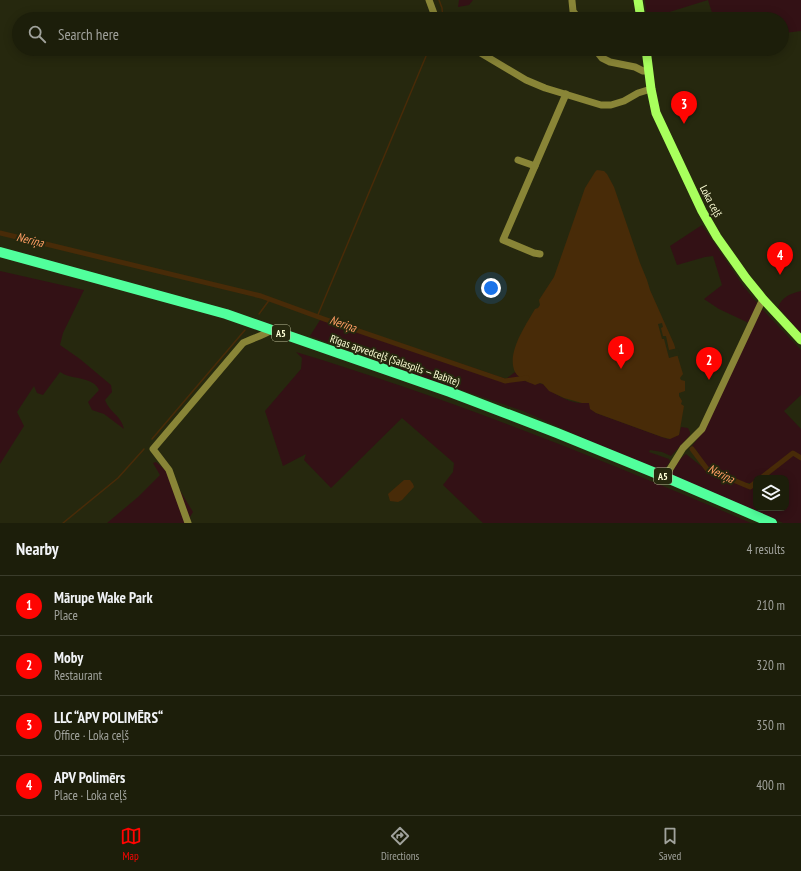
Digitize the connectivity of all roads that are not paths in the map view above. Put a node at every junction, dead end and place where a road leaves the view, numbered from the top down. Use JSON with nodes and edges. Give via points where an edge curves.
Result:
{"nodes":[{"id":1,"x":429,"y":0,"type":"edge"},
{"id":2,"x":572,"y":0,"type":"edge"},
{"id":3,"x":638,"y":0,"type":"edge"},
{"id":4,"x":433,"y":12,"type":"edge"},
{"id":5,"x":574,"y":12,"type":"edge"},
{"id":6,"x":640,"y":12,"type":"edge"},
{"id":7,"x":486,"y":56,"type":"edge"},
{"id":8,"x":600,"y":56,"type":"edge"},
{"id":9,"x":647,"y":56,"type":"edge"},
{"id":10,"x":649,"y":71,"type":"junction"},
{"id":11,"x":651,"y":89,"type":"junction"},
{"id":12,"x":566,"y":94,"type":"junction"},
{"id":13,"x":518,"y":160,"type":"dead end"},
{"id":14,"x":535,"y":166,"type":"junction"},
{"id":15,"x":0,"y":252,"type":"edge"},
{"id":16,"x":540,"y":254,"type":"dead end"},
{"id":17,"x":763,"y":299,"type":"junction"},
{"id":18,"x":272,"y":330,"type":"junction"},
{"id":19,"x":801,"y":340,"type":"edge"},
{"id":20,"x":665,"y":477,"type":"junction"},
{"id":21,"x":188,"y":523,"type":"edge"},
{"id":22,"x":772,"y":523,"type":"edge"}],
"edges":[{"from":1,"to":4,"type":"street"},
{"from":2,"to":5,"type":"street"},
{"from":3,"to":6,"type":"main road"},
{"from":7,"to":12,"type":"street","via":[[526,80]]},
{"from":8,"to":10,"type":"street","via":[[610,62]]},
{"from":9,"to":10,"type":"main road","name":"Loka ceļš"},
{"from":10,"to":11,"type":"main road","name":"Loka ceļš"},
{"from":11,"to":12,"type":"street","via":[[611,105]]},
{"from":11,"to":17,"type":"main road","name":"Loka ceļš","via":[[656,113],[702,211],[717,237]]},
{"from":12,"to":14,"type":"street"},
{"from":13,"to":14,"type":"street"},
{"from":14,"to":16,"type":"street","via":[[501,239]]},
{"from":15,"to":18,"type":"highway","name":"Rīgas apvedceļš (Salaspils — Babīte)","number":"A5","via":[[226,314]]},
{"from":17,"to":19,"type":"main road","name":"Loka ceļš"},
{"from":17,"to":20,"type":"street","via":[[702,429],[683,448]]},
{"from":18,"to":20,"type":"highway","name":"Rīgas apvedceļš (Salaspils — Babīte)","number":"A5","via":[[450,392]]},
{"from":18,"to":21,"type":"street","via":[[243,343],[153,449],[169,470]]},
{"from":20,"to":22,"type":"highway","name":"Rīgas apvedceļš (Salaspils — Babīte)","number":"A5"}]}
